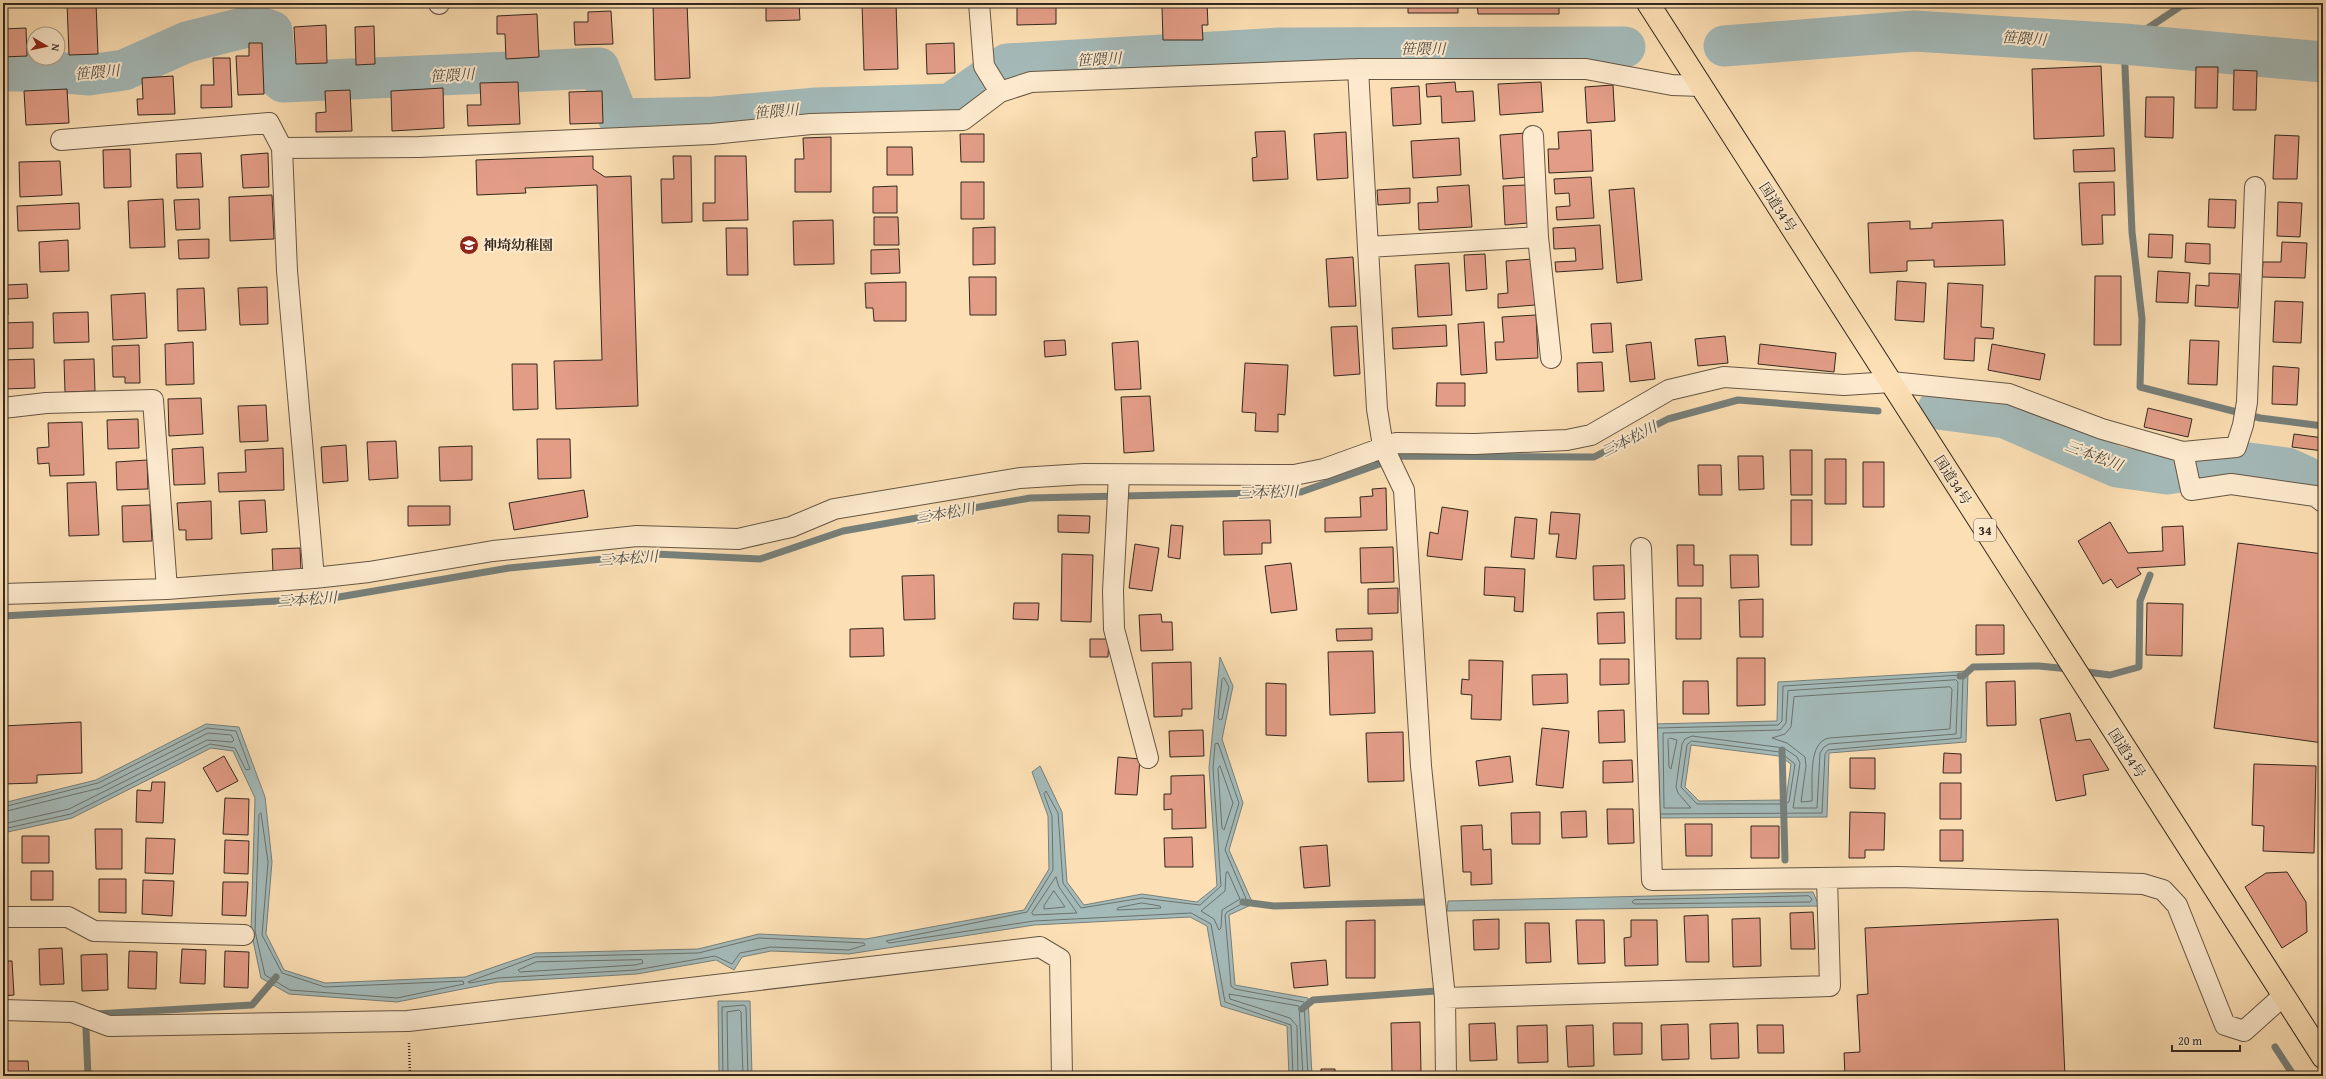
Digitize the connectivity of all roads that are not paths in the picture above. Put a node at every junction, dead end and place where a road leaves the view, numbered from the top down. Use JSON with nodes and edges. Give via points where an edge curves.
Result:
{"nodes":[{"id":1,"x":979,"y":3,"type":"edge"},
{"id":2,"x":1648,"y":3,"type":"edge"},
{"id":3,"x":1358,"y":69,"type":"junction"},
{"id":4,"x":1701,"y":86,"type":"junction"},
{"id":5,"x":1000,"y":92,"type":"junction"},
{"id":6,"x":1533,"y":136,"type":"dead end"},
{"id":7,"x":61,"y":140,"type":"dead end"},
{"id":8,"x":282,"y":148,"type":"junction"},
{"id":9,"x":2255,"y":187,"type":"dead end"},
{"id":10,"x":1538,"y":237,"type":"junction"},
{"id":11,"x":1368,"y":247,"type":"junction"},
{"id":12,"x":1551,"y":358,"type":"dead end"},
{"id":13,"x":1891,"y":382,"type":"junction"},
{"id":14,"x":3,"y":408,"type":"edge"},
{"id":15,"x":1383,"y":446,"type":"junction"},
{"id":16,"x":2183,"y":452,"type":"junction"},
{"id":17,"x":1119,"y":475,"type":"junction"},
{"id":18,"x":2323,"y":502,"type":"edge"},
{"id":19,"x":1641,"y":548,"type":"dead end"},
{"id":20,"x":314,"y":578,"type":"junction"},
{"id":21,"x":167,"y":588,"type":"junction"},
{"id":22,"x":3,"y":594,"type":"edge"},
{"id":23,"x":1148,"y":758,"type":"dead end"},
{"id":24,"x":1827,"y":878,"type":"junction"},
{"id":25,"x":3,"y":918,"type":"edge"},
{"id":26,"x":244,"y":935,"type":"dead end"},
{"id":27,"x":2283,"y":996,"type":"junction"},
{"id":28,"x":1445,"y":998,"type":"junction"},
{"id":29,"x":3,"y":1010,"type":"edge"},
{"id":30,"x":2323,"y":1057,"type":"edge"},
{"id":31,"x":1062,"y":1076,"type":"edge"},
{"id":32,"x":1446,"y":1076,"type":"edge"}],
"edges":[{"from":1,"to":5,"type":"street","via":[[984,66]]},
{"from":2,"to":4,"type":"highway","name":"国道34号","number":"34"},
{"from":3,"to":4,"type":"street","via":[[1586,68],[1672,85]]},
{"from":3,"to":5,"type":"street","via":[[1031,82]]},
{"from":3,"to":11,"type":"street"},
{"from":4,"to":13,"type":"highway","name":"国道34号","number":"34"},
{"from":5,"to":8,"type":"street","via":[[963,120],[811,124],[712,134],[418,147]]},
{"from":6,"to":10,"type":"street"},
{"from":7,"to":8,"type":"street","via":[[268,123]]},
{"from":8,"to":20,"type":"street","via":[[287,271]]},
{"from":9,"to":16,"type":"street","via":[[2247,402],[2243,425],[2236,446]]},
{"from":10,"to":11,"type":"street"},
{"from":10,"to":12,"type":"street"},
{"from":11,"to":15,"type":"street","via":[[1377,409]]},
{"from":13,"to":15,"type":"street","via":[[1844,385],[1724,377],[1669,390],[1592,435],[1559,440],[1475,444],[1396,443]]},
{"from":13,"to":16,"type":"street","via":[[2009,394],[2102,429]]},
{"from":13,"to":27,"type":"highway","name":"国道34号","number":"34"},
{"from":14,"to":21,"type":"street","via":[[46,403],[153,400]]},
{"from":15,"to":17,"type":"street","via":[[1324,469],[1294,474]]},
{"from":15,"to":28,"type":"street","via":[[1404,490],[1421,766]]},
{"from":16,"to":18,"type":"street","via":[[2191,490],[2231,484],[2316,496]]},
{"from":17,"to":20,"type":"street","via":[[1084,474],[1020,478],[834,509],[791,527],[738,539],[637,536],[493,551],[370,572]]},
{"from":17,"to":23,"type":"street","via":[[1114,629]]},
{"from":19,"to":24,"type":"street","via":[[1652,880]]},
{"from":20,"to":21,"type":"street"},
{"from":21,"to":22,"type":"street"},
{"from":24,"to":27,"type":"street","via":[[1898,877],[2142,884],[2163,890],[2177,905],[2226,1025],[2244,1031]]},
{"from":24,"to":28,"type":"street","via":[[1830,986]]},
{"from":25,"to":26,"type":"street","via":[[68,918],[94,930]]},
{"from":27,"to":30,"type":"highway","name":"国道34号","number":"34"},
{"from":28,"to":32,"type":"street"},
{"from":29,"to":31,"type":"street","via":[[72,1012],[109,1026],[408,1021],[1040,947],[1060,959]]}]}
